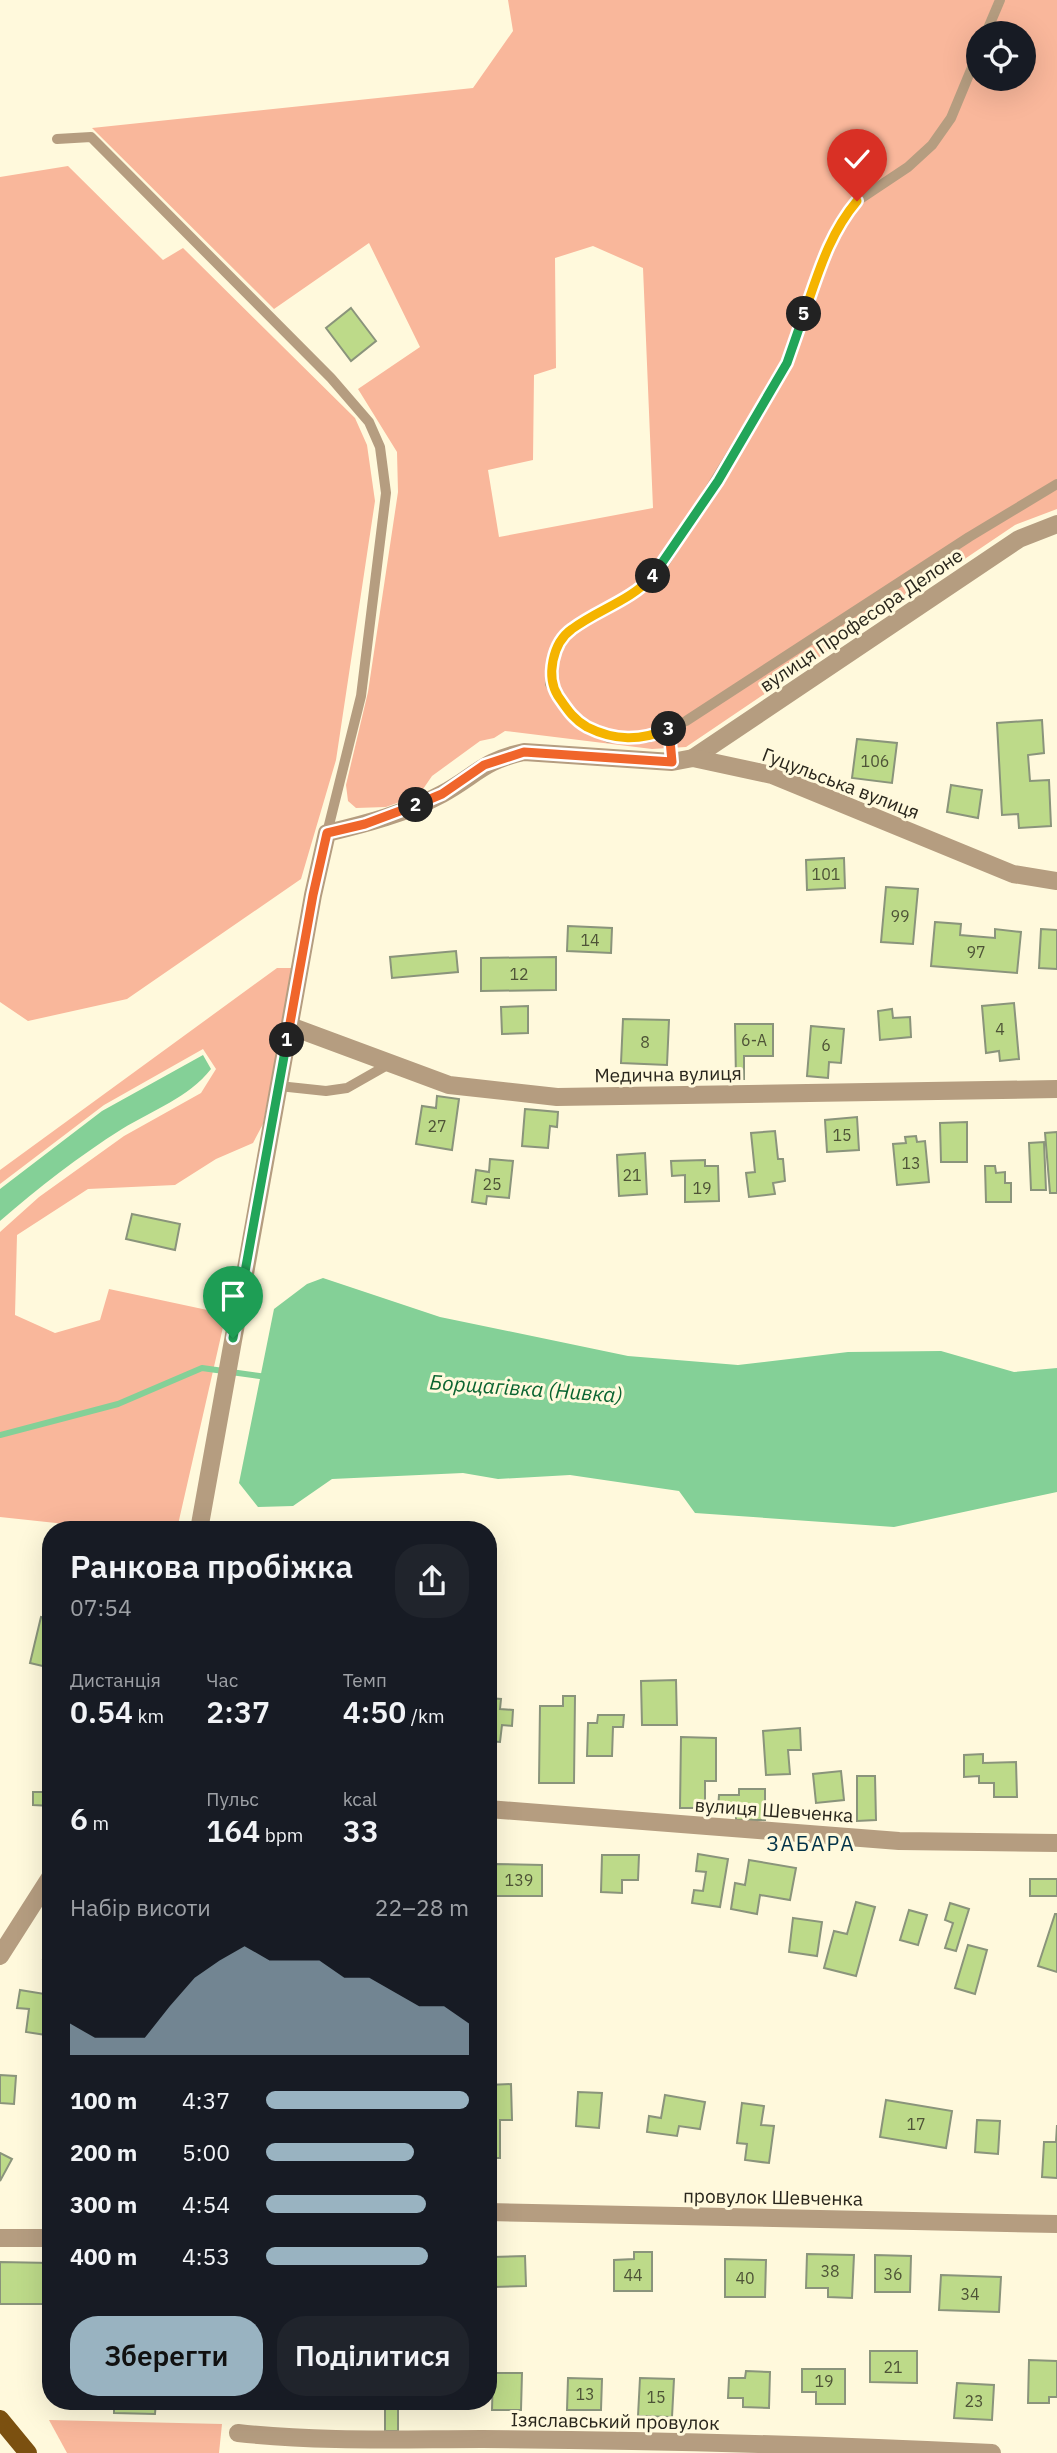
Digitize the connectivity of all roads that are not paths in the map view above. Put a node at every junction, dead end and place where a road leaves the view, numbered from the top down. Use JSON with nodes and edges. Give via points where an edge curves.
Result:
{"nodes":[{"id":1,"x":1000,"y":0,"type":"edge"},
{"id":2,"x":991,"y":21,"type":"edge"},
{"id":3,"x":966,"y":81,"type":"edge"},
{"id":4,"x":57,"y":139,"type":"dead end"},
{"id":5,"x":1057,"y":484,"type":"edge"},
{"id":6,"x":1057,"y":524,"type":"edge"},
{"id":7,"x":670,"y":729,"type":"junction"},
{"id":8,"x":693,"y":758,"type":"junction"},
{"id":9,"x":672,"y":762,"type":"junction"},
{"id":10,"x":327,"y":833,"type":"junction"},
{"id":11,"x":1057,"y":881,"type":"edge"},
{"id":12,"x":290,"y":1026,"type":"junction"},
{"id":13,"x":391,"y":1063,"type":"junction"},
{"id":14,"x":279,"y":1086,"type":"junction"},
{"id":15,"x":1057,"y":1089,"type":"edge"},
{"id":16,"x":201,"y":1521,"type":"edge"},
{"id":17,"x":497,"y":1810,"type":"edge"},
{"id":18,"x":1057,"y":1843,"type":"edge"},
{"id":19,"x":42,"y":1890,"type":"edge"},
{"id":20,"x":0,"y":1956,"type":"edge"},
{"id":21,"x":497,"y":2212,"type":"edge"},
{"id":22,"x":1057,"y":2224,"type":"edge"},
{"id":23,"x":0,"y":2238,"type":"edge"},
{"id":24,"x":42,"y":2238,"type":"edge"},
{"id":25,"x":0,"y":2419,"type":"edge"},
{"id":26,"x":238,"y":2433,"type":"dead end"},
{"id":27,"x":28,"y":2453,"type":"edge"},
{"id":28,"x":992,"y":2453,"type":"edge"}],
"edges":[{"from":1,"to":2,"type":"lane"},
{"from":3,"to":7,"type":"lane","via":[[951,118],[932,145],[857,201],[841,220],[787,363],[663,566],[642,588],[569,630],[553,658],[550,684],[575,720],[609,738],[648,738]]},
{"from":4,"to":10,"type":"lane","via":[[90,137],[331,378],[369,422],[380,447],[386,494],[361,696]]},
{"from":5,"to":7,"type":"lane"},
{"from":6,"to":8,"type":"street","name":"вулиця Професора Делоне","via":[[1019,539]]},
{"from":7,"to":9,"type":"lane"},
{"from":8,"to":9,"type":"street","name":"Гуцульська вулиця"},
{"from":8,"to":11,"type":"street","name":"Гуцульська вулиця","via":[[772,775],[1013,874]]},
{"from":9,"to":10,"type":"street","name":"Гуцульська вулиця","via":[[524,752],[484,765],[442,794],[365,824]]},
{"from":10,"to":12,"type":"street"},
{"from":12,"to":13,"type":"street","name":"Медична вулиця"},
{"from":12,"to":14,"type":"street"},
{"from":13,"to":14,"type":"lane","via":[[347,1088],[326,1091]]},
{"from":13,"to":15,"type":"street","name":"Медична вулиця","via":[[449,1085],[557,1097]]},
{"from":14,"to":16,"type":"street"},
{"from":17,"to":18,"type":"street","name":"вулиця Шевченка","via":[[899,1840]]},
{"from":19,"to":20,"type":"street"},
{"from":21,"to":22,"type":"street","name":"провулок Шевченка"},
{"from":23,"to":24,"type":"street"},
{"from":25,"to":27,"type":"main road"},
{"from":26,"to":28,"type":"street","name":"Ізяславський провулок","via":[[313,2440],[755,2444]]}]}
